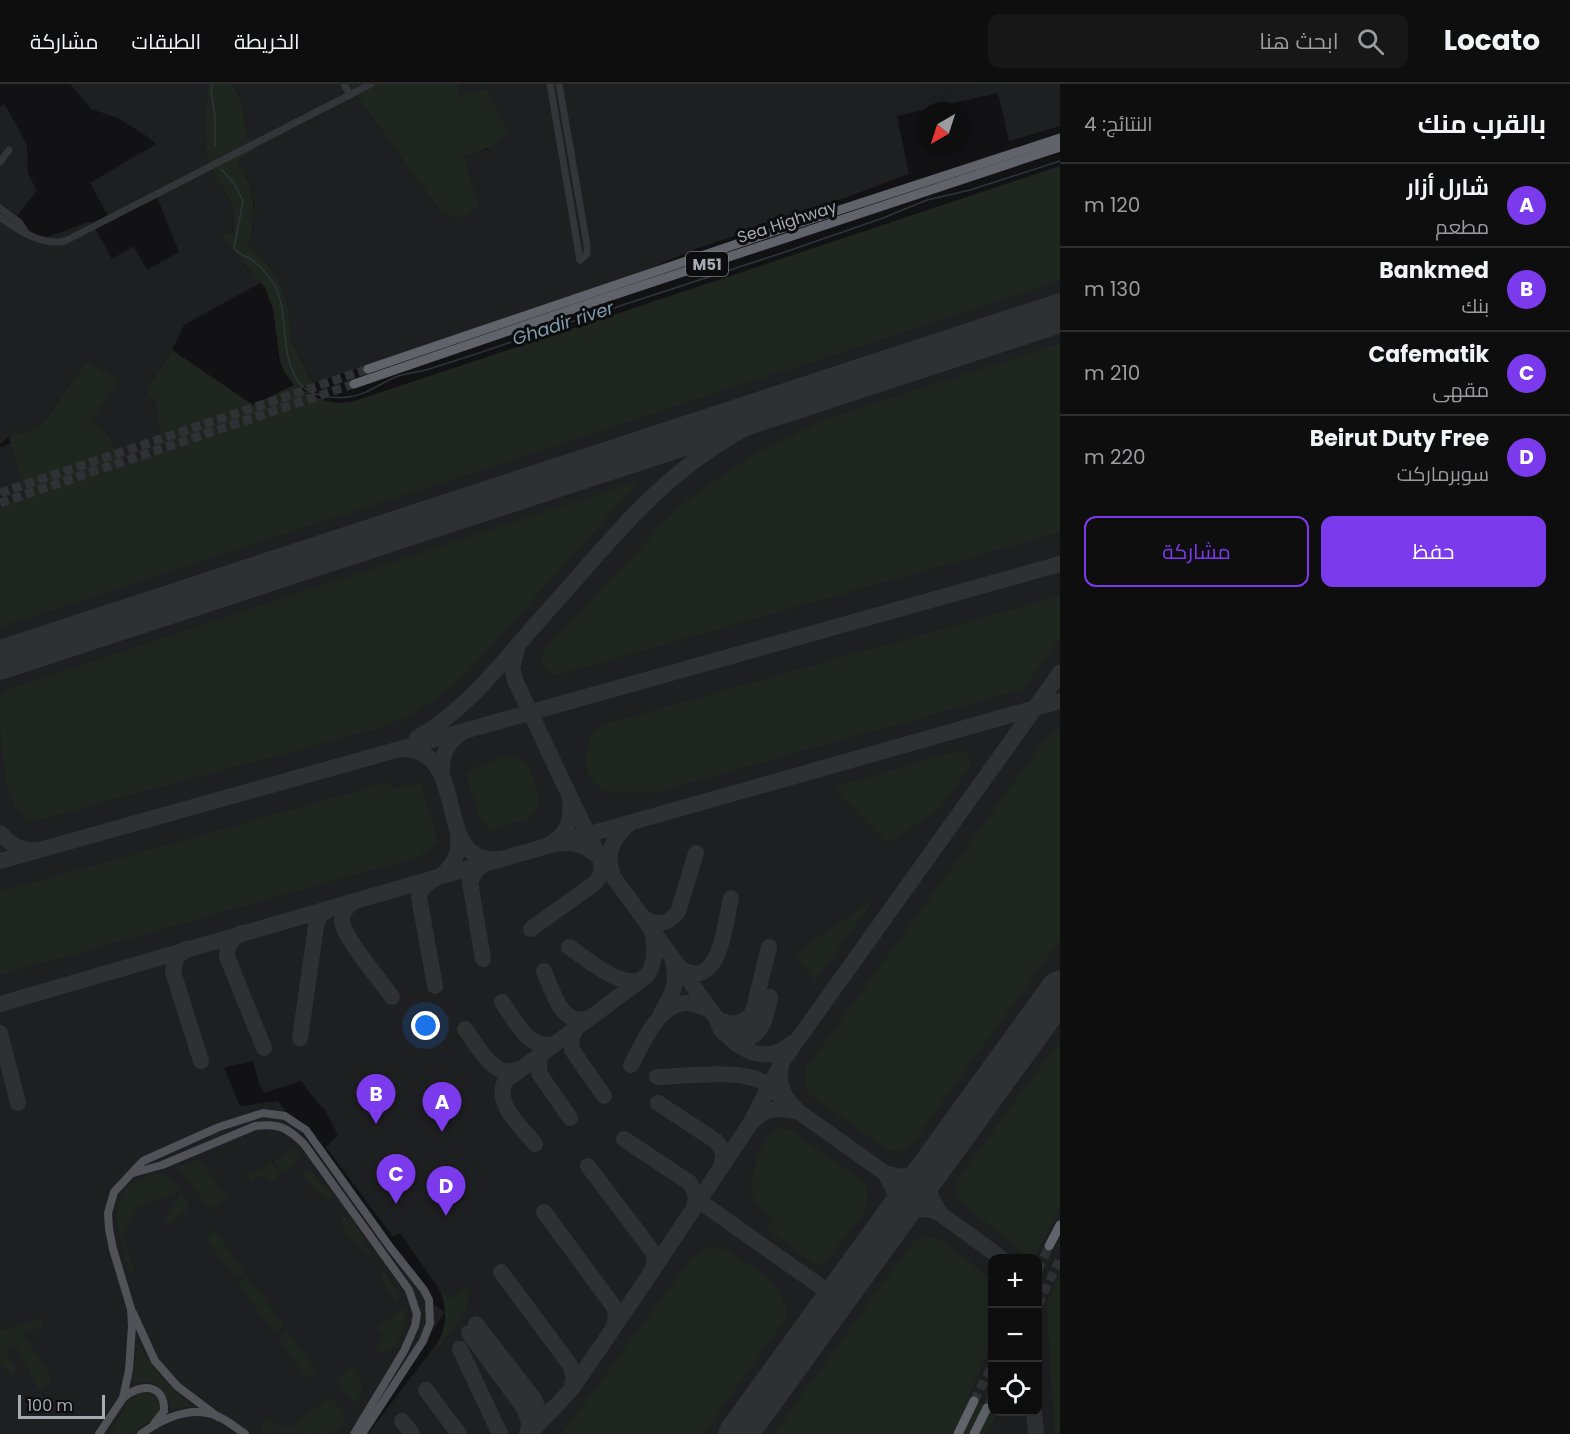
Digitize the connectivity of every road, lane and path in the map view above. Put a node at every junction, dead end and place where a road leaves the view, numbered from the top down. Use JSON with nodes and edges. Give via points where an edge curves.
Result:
{"nodes":[{"id":1,"x":344,"y":84,"type":"edge"},
{"id":2,"x":371,"y":84,"type":"edge"},
{"id":3,"x":550,"y":84,"type":"edge"},
{"id":4,"x":559,"y":84,"type":"edge"},
{"id":5,"x":350,"y":94,"type":"junction"},
{"id":6,"x":562,"y":102,"type":"junction"},
{"id":7,"x":554,"y":104,"type":"junction"},
{"id":8,"x":1060,"y":138,"type":"edge"},
{"id":9,"x":1060,"y":147,"type":"edge"},
{"id":10,"x":9,"y":150,"type":"dead end"},
{"id":11,"x":0,"y":162,"type":"edge"},
{"id":12,"x":574,"y":196,"type":"junction"},
{"id":13,"x":0,"y":208,"type":"edge"},
{"id":14,"x":576,"y":208,"type":"junction"},
{"id":15,"x":0,"y":217,"type":"edge"},
{"id":16,"x":25,"y":231,"type":"junction"},
{"id":17,"x":368,"y":369,"type":"tunnel mouth"},
{"id":18,"x":354,"y":384,"type":"tunnel mouth"},
{"id":19,"x":133,"y":1173,"type":"junction"},
{"id":20,"x":1060,"y":1225,"type":"edge"},
{"id":21,"x":1049,"y":1246,"type":"tunnel mouth"},
{"id":22,"x":131,"y":1309,"type":"junction"},
{"id":23,"x":123,"y":1398,"type":"junction"},
{"id":24,"x":974,"y":1401,"type":"tunnel mouth"},
{"id":25,"x":987,"y":1408,"type":"dead end"},
{"id":26,"x":218,"y":1417,"type":"junction"},
{"id":27,"x":149,"y":1428,"type":"junction"},
{"id":28,"x":99,"y":1434,"type":"edge"},
{"id":29,"x":141,"y":1434,"type":"edge"},
{"id":30,"x":245,"y":1434,"type":"edge"},
{"id":31,"x":354,"y":1434,"type":"edge"},
{"id":32,"x":362,"y":1434,"type":"edge"},
{"id":33,"x":958,"y":1434,"type":"edge"},
{"id":34,"x":974,"y":1434,"type":"edge"}],
"edges":[{"from":1,"to":5,"type":"street"},
{"from":2,"to":5,"type":"street"},
{"from":3,"to":7,"type":"street"},
{"from":4,"to":6,"type":"street"},
{"from":5,"to":16,"type":"street","via":[[65,241],[44,241]]},
{"from":6,"to":7,"type":"street"},
{"from":6,"to":12,"type":"street"},
{"from":7,"to":12,"type":"street"},
{"from":8,"to":17,"type":"highway","name":"Sea Highway","number":"M51"},
{"from":9,"to":18,"type":"highway","name":"Sea Highway","number":"M51"},
{"from":10,"to":11,"type":"street"},
{"from":12,"to":14,"type":"street"},
{"from":13,"to":16,"type":"street"},
{"from":14,"to":14,"type":"street","via":[[580,260],[588,251]]},
{"from":15,"to":16,"type":"street"},
{"from":19,"to":22,"type":"main road","via":[[114,1192],[108,1213],[112,1249]]},
{"from":19,"to":31,"type":"main road","via":[[255,1126],[283,1127],[303,1144],[409,1290],[417,1314],[410,1340]]},
{"from":19,"to":32,"type":"main road","via":[[143,1161],[253,1115],[274,1113],[294,1120],[312,1137],[424,1290],[431,1311],[423,1341]]},
{"from":20,"to":21,"type":"highway"},
{"from":22,"to":23,"type":"main road","via":[[129,1370]]},
{"from":22,"to":26,"type":"main road","via":[[155,1361],[177,1386]]},
{"from":23,"to":27,"type":"main road","via":[[144,1387],[160,1394],[164,1411]]},
{"from":23,"to":28,"type":"main road"},
{"from":24,"to":33,"type":"highway"},
{"from":25,"to":34,"type":"highway"},
{"from":26,"to":27,"type":"main road","via":[[193,1412]]},
{"from":26,"to":30,"type":"main road"},
{"from":27,"to":29,"type":"main road"}]}
